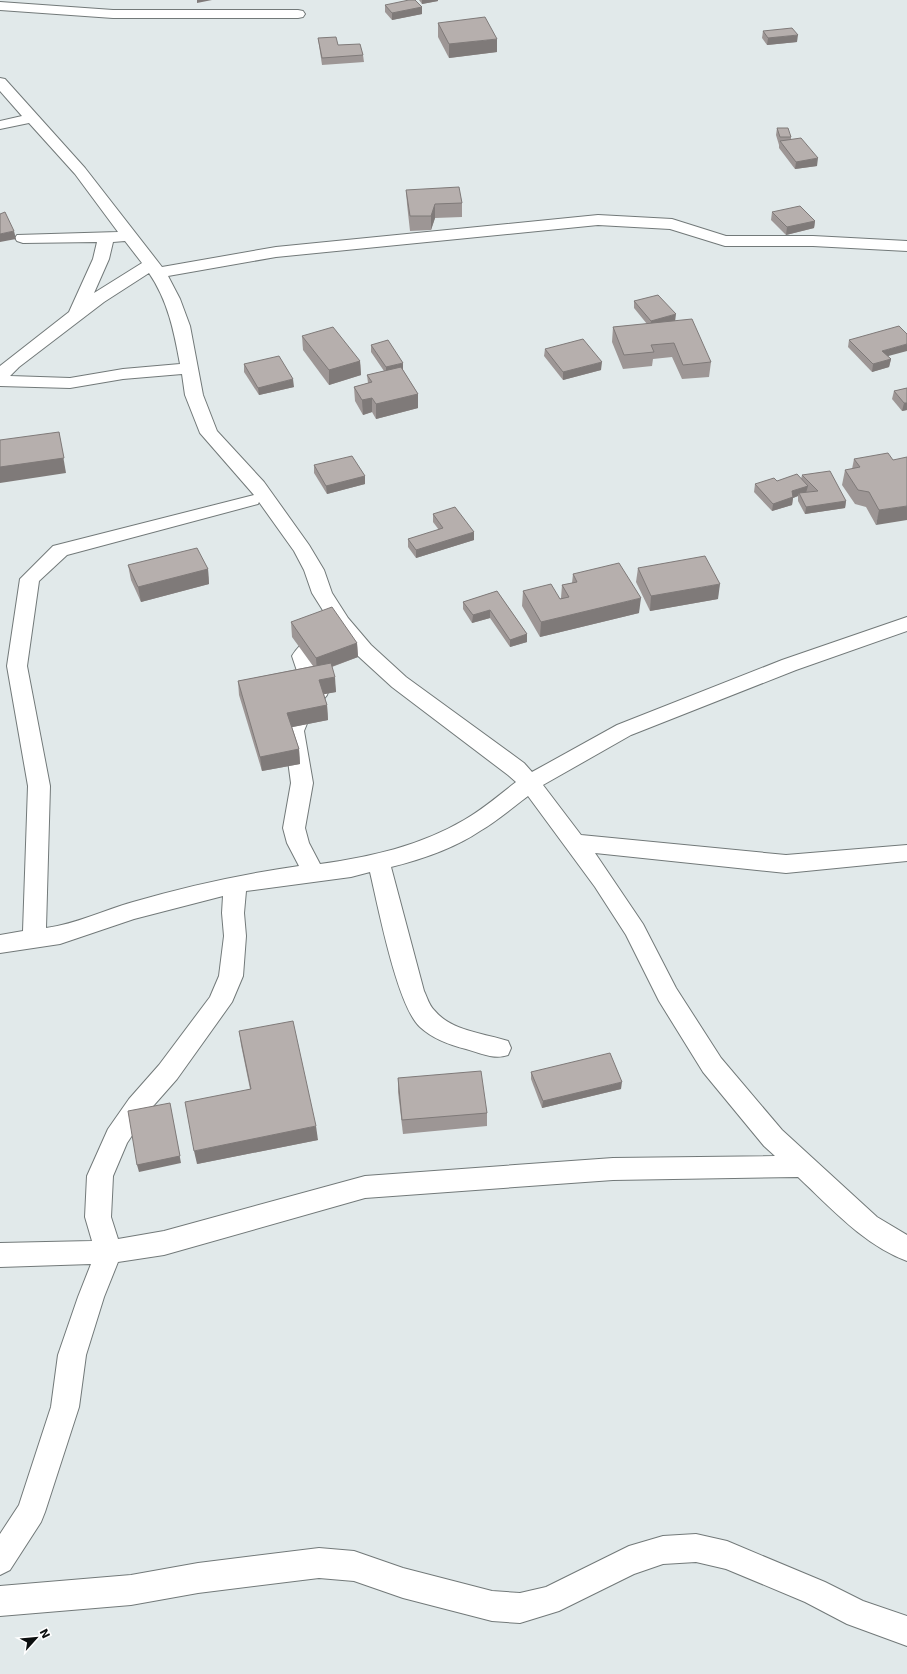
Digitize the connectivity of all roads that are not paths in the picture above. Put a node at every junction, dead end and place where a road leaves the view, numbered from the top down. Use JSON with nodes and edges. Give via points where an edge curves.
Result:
{"nodes":[{"id":1,"x":0,"y":6,"type":"edge"},
{"id":2,"x":298,"y":14,"type":"dead end"},
{"id":3,"x":0,"y":82,"type":"edge"},
{"id":4,"x":33,"y":118,"type":"junction"},
{"id":5,"x":0,"y":125,"type":"edge"},
{"id":6,"x":129,"y":236,"type":"junction"},
{"id":7,"x":106,"y":237,"type":"junction"},
{"id":8,"x":24,"y":238,"type":"dead end"},
{"id":9,"x":907,"y":246,"type":"edge"},
{"id":10,"x":155,"y":268,"type":"junction"},
{"id":11,"x":76,"y":315,"type":"junction"},
{"id":12,"x":189,"y":368,"type":"junction"},
{"id":13,"x":0,"y":376,"type":"edge"},
{"id":14,"x":0,"y":381,"type":"edge"},
{"id":15,"x":251,"y":500,"type":"dead end"},
{"id":16,"x":907,"y":624,"type":"edge"},
{"id":17,"x":346,"y":628,"type":"junction"},
{"id":18,"x":530,"y":783,"type":"junction"},
{"id":19,"x":575,"y":844,"type":"junction"},
{"id":20,"x":907,"y":853,"type":"edge"},
{"id":21,"x":378,"y":862,"type":"junction"},
{"id":22,"x":314,"y":873,"type":"junction"},
{"id":23,"x":236,"y":885,"type":"junction"},
{"id":24,"x":34,"y":940,"type":"junction"},
{"id":25,"x":0,"y":944,"type":"edge"},
{"id":26,"x":499,"y":1048,"type":"dead end"},
{"id":27,"x":804,"y":1166,"type":"junction"},
{"id":28,"x":907,"y":1249,"type":"edge"},
{"id":29,"x":109,"y":1252,"type":"junction"},
{"id":30,"x":0,"y":1255,"type":"edge"},
{"id":31,"x":0,"y":1560,"type":"edge"},
{"id":32,"x":0,"y":1601,"type":"edge"},
{"id":33,"x":907,"y":1631,"type":"edge"}],
"edges":[{"from":1,"to":2,"type":"street","via":[[114,14]]},
{"from":3,"to":4,"type":"street"},
{"from":4,"to":5,"type":"street"},
{"from":4,"to":6,"type":"street","via":[[80,171]]},
{"from":6,"to":7,"type":"street"},
{"from":6,"to":10,"type":"street"},
{"from":7,"to":8,"type":"street"},
{"from":7,"to":11,"type":"street","via":[[101,259]]},
{"from":9,"to":10,"type":"street","via":[[813,241],[725,242],[672,224],[598,220],[276,252]]},
{"from":10,"to":11,"type":"street","via":[[98,298]]},
{"from":10,"to":12,"type":"street","via":[[172,299],[182,326]]},
{"from":11,"to":13,"type":"street","via":[[13,363]]},
{"from":12,"to":14,"type":"street","via":[[123,374],[70,383]]},
{"from":12,"to":17,"type":"street","via":[[194,395],[209,433],[257,486],[282,520],[314,570],[322,593]]},
{"from":15,"to":24,"type":"street","via":[[60,550],[30,579],[17,666],[39,786]]},
{"from":16,"to":18,"type":"street","via":[[789,665],[659,715]]},
{"from":17,"to":18,"type":"street","via":[[364,650],[399,682]]},
{"from":17,"to":22,"type":"street","via":[[324,638],[302,656],[304,666],[321,684],[320,690],[301,713],[294,731],[302,783],[294,828],[298,844]]},
{"from":18,"to":19,"type":"street"},
{"from":18,"to":21,"type":"street","via":[[472,826],[443,840]]},
{"from":19,"to":20,"type":"street","via":[[786,864]]},
{"from":19,"to":27,"type":"street","via":[[636,930],[667,994],[712,1064],[773,1138]]},
{"from":21,"to":22,"type":"street"},
{"from":21,"to":26,"type":"street","via":[[412,992],[420,1008],[429,1021],[446,1031],[467,1040]]},
{"from":22,"to":23,"type":"street"},
{"from":23,"to":24,"type":"street","via":[[132,911],[60,935]]},
{"from":23,"to":29,"type":"street","via":[[232,913],[235,936],[231,976],[220,1002],[168,1072],[138,1106],[117,1137],[100,1176],[98,1217]]},
{"from":24,"to":25,"type":"street"},
{"from":27,"to":28,"type":"street","via":[[868,1225]]},
{"from":27,"to":29,"type":"street","via":[[613,1169],[365,1187],[164,1243]]},
{"from":29,"to":30,"type":"street"},
{"from":29,"to":31,"type":"street","via":[[72,1355],[65,1407],[31,1512]]},
{"from":32,"to":33,"type":"street","via":[[131,1590],[198,1578],[319,1563],[354,1566],[403,1583],[492,1606],[520,1608],[549,1601],[629,1561],[664,1550],[696,1548],[727,1555],[815,1592],[857,1614]]}]}
